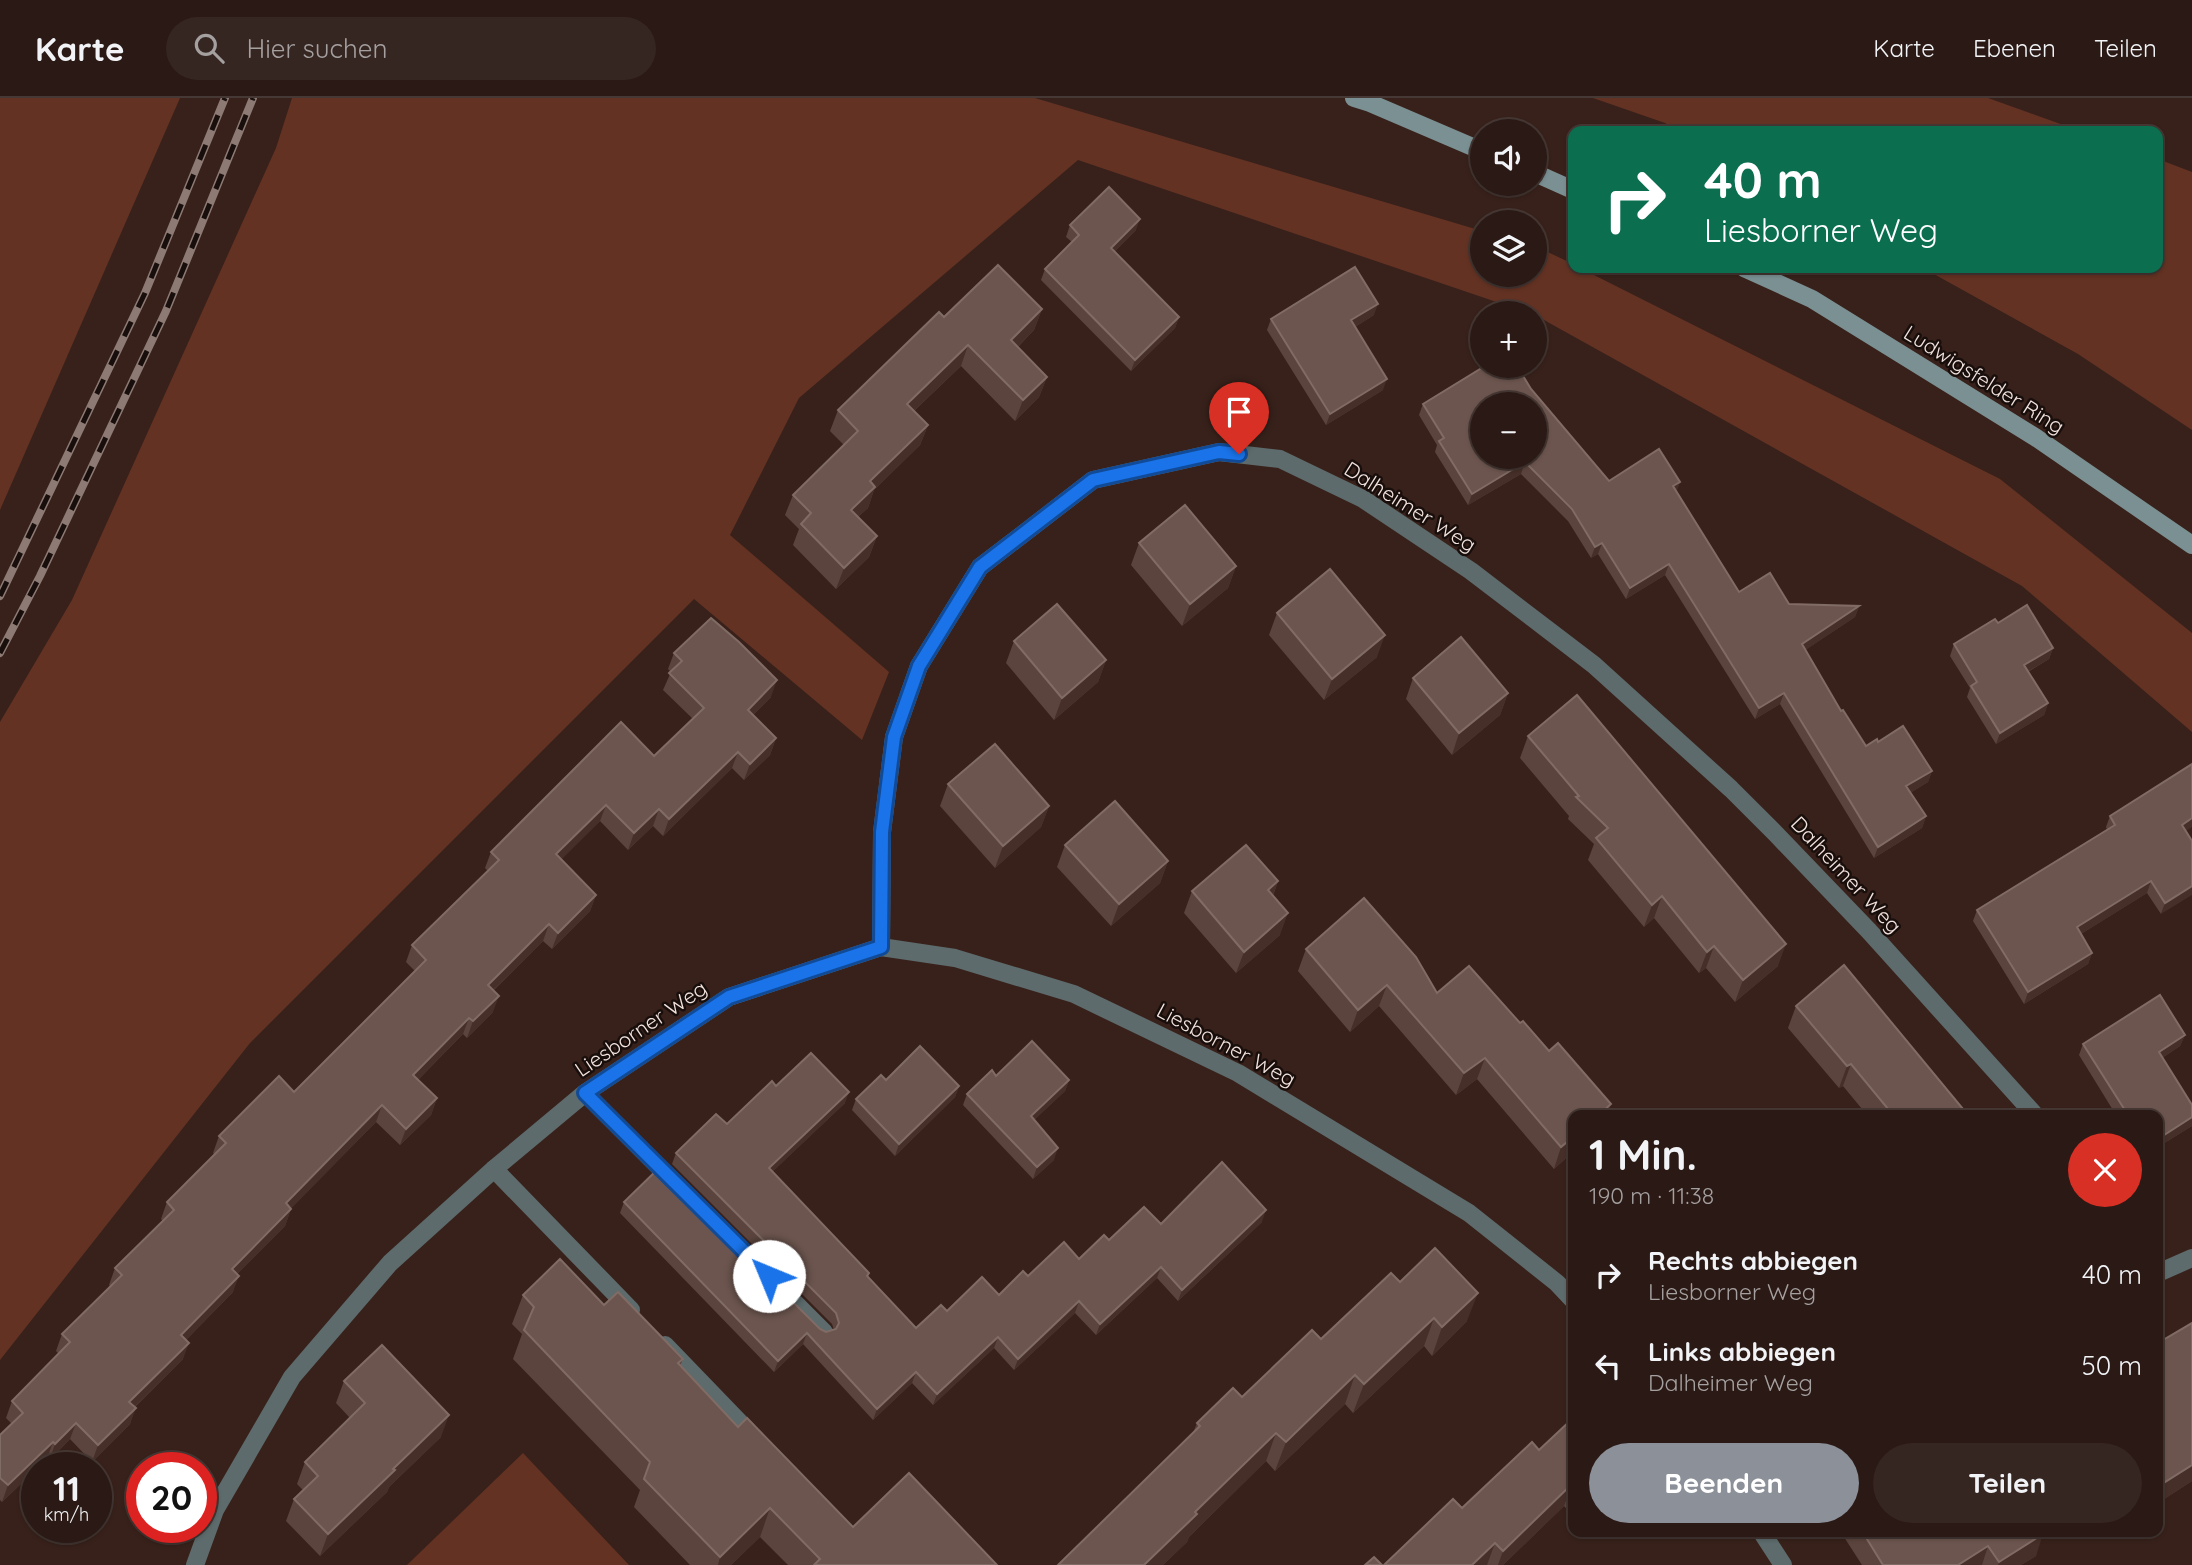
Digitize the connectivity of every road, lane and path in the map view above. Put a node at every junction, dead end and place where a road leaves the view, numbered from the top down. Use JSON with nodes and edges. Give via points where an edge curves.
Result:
{"nodes":[{"id":1,"x":1354,"y":98,"type":"edge"},
{"id":2,"x":1470,"y":146,"type":"edge"},
{"id":3,"x":1547,"y":178,"type":"edge"},
{"id":4,"x":1568,"y":188,"type":"edge"},
{"id":5,"x":1755,"y":273,"type":"edge"},
{"id":6,"x":2192,"y":545,"type":"edge"},
{"id":7,"x":881,"y":947,"type":"junction"},
{"id":8,"x":585,"y":1093,"type":"junction"},
{"id":9,"x":2030,"y":1110,"type":"edge"},
{"id":10,"x":494,"y":1169,"type":"junction"},
{"id":11,"x":2192,"y":1258,"type":"edge"},
{"id":12,"x":2163,"y":1271,"type":"edge"},
{"id":13,"x":1568,"y":1295,"type":"edge"},
{"id":14,"x":824,"y":1332,"type":"edge"},
{"id":15,"x":747,"y":1430,"type":"edge"},
{"id":16,"x":1765,"y":1537,"type":"edge"},
{"id":17,"x":195,"y":1565,"type":"edge"},
{"id":18,"x":1783,"y":1565,"type":"edge"}],
"edges":[{"from":1,"to":2,"type":"main road"},
{"from":3,"to":4,"type":"main road"},
{"from":5,"to":6,"type":"main road","name":"Ludwigsfelder Ring","via":[[1812,299],[2035,438]]},
{"from":7,"to":8,"type":"street","name":"Liesborner Weg","via":[[729,997]]},
{"from":7,"to":9,"type":"street","name":"Dalheimer Weg","via":[[882,832],[894,737],[919,666],[980,567],[1093,480],[1219,452],[1280,459],[1363,499],[1471,571],[1594,665],[1776,834]]},
{"from":7,"to":13,"type":"street","name":"Liesborner Weg","via":[[955,958],[1074,994],[1238,1073],[1469,1213]]},
{"from":8,"to":10,"type":"street","name":"Liesborner Weg"},
{"from":8,"to":14,"type":"street"},
{"from":10,"to":15,"type":"street"},
{"from":10,"to":17,"type":"street","name":"Liesborner Weg","via":[[390,1263],[292,1377],[215,1510]]},
{"from":11,"to":12,"type":"street"},
{"from":16,"to":18,"type":"street"}]}
